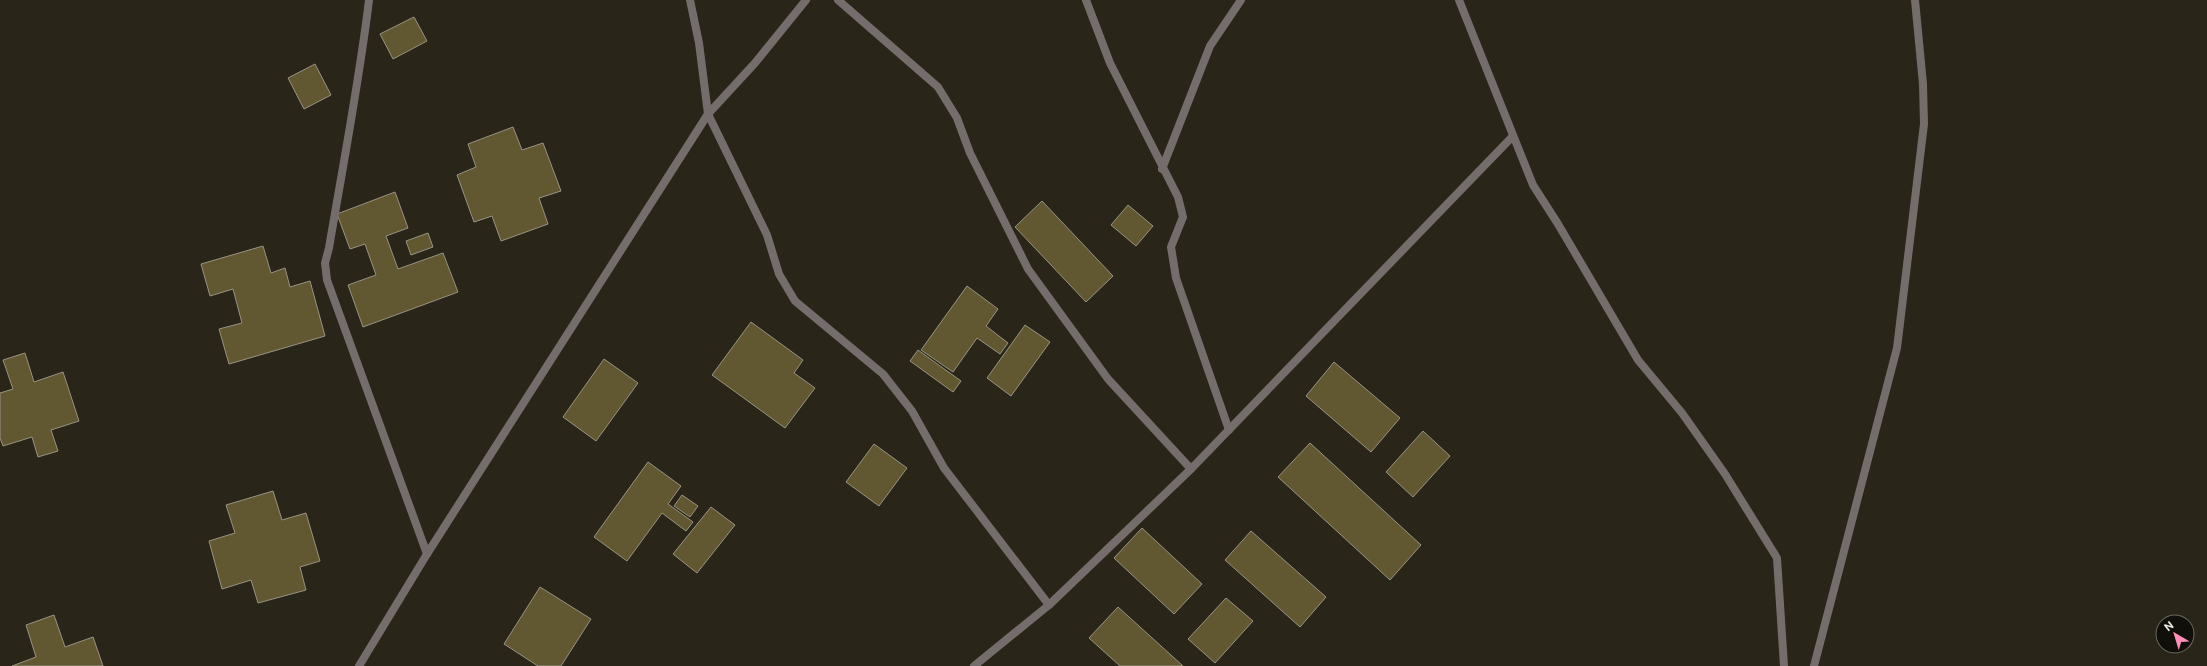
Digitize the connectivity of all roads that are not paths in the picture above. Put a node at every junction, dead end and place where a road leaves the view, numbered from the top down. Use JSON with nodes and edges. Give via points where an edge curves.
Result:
{"nodes":[{"id":1,"x":369,"y":0,"type":"edge"},
{"id":2,"x":690,"y":0,"type":"edge"},
{"id":3,"x":806,"y":0,"type":"edge"},
{"id":4,"x":838,"y":0,"type":"edge"},
{"id":5,"x":1086,"y":0,"type":"edge"},
{"id":6,"x":1241,"y":0,"type":"edge"},
{"id":7,"x":1458,"y":0,"type":"edge"},
{"id":8,"x":1915,"y":0,"type":"edge"},
{"id":9,"x":708,"y":114,"type":"junction"},
{"id":10,"x":1513,"y":136,"type":"junction"},
{"id":11,"x":1162,"y":169,"type":"junction"},
{"id":12,"x":1229,"y":430,"type":"junction"},
{"id":13,"x":1191,"y":468,"type":"junction"},
{"id":14,"x":427,"y":554,"type":"junction"},
{"id":15,"x":1049,"y":605,"type":"junction"},
{"id":16,"x":360,"y":666,"type":"edge"},
{"id":17,"x":974,"y":666,"type":"edge"},
{"id":18,"x":1784,"y":666,"type":"edge"},
{"id":19,"x":1814,"y":666,"type":"edge"}],
"edges":[{"from":1,"to":14,"type":"lane","via":[[359,81],[325,263],[327,280]]},
{"from":2,"to":9,"type":"lane","via":[[699,43]]},
{"from":3,"to":9,"type":"lane","via":[[755,63]]},
{"from":4,"to":13,"type":"lane","via":[[938,87],[957,118],[970,153],[1028,269],[1108,379]]},
{"from":5,"to":11,"type":"lane","via":[[1110,63]]},
{"from":6,"to":11,"type":"lane","via":[[1210,46]]},
{"from":7,"to":10,"type":"lane"},
{"from":8,"to":19,"type":"lane","via":[[1924,124],[1897,348]]},
{"from":9,"to":14,"type":"lane"},
{"from":9,"to":15,"type":"lane","via":[[767,235],[779,274],[795,301],[883,374],[912,411],[944,468]]},
{"from":10,"to":12,"type":"lane"},
{"from":10,"to":18,"type":"lane","via":[[1533,185],[1638,360],[1682,413],[1725,474],[1777,558]]},
{"from":11,"to":12,"type":"lane","via":[[1178,198],[1183,217],[1171,248],[1176,278]]},
{"from":12,"to":13,"type":"lane"},
{"from":13,"to":15,"type":"lane"},
{"from":14,"to":16,"type":"lane"},
{"from":15,"to":17,"type":"lane"}]}
